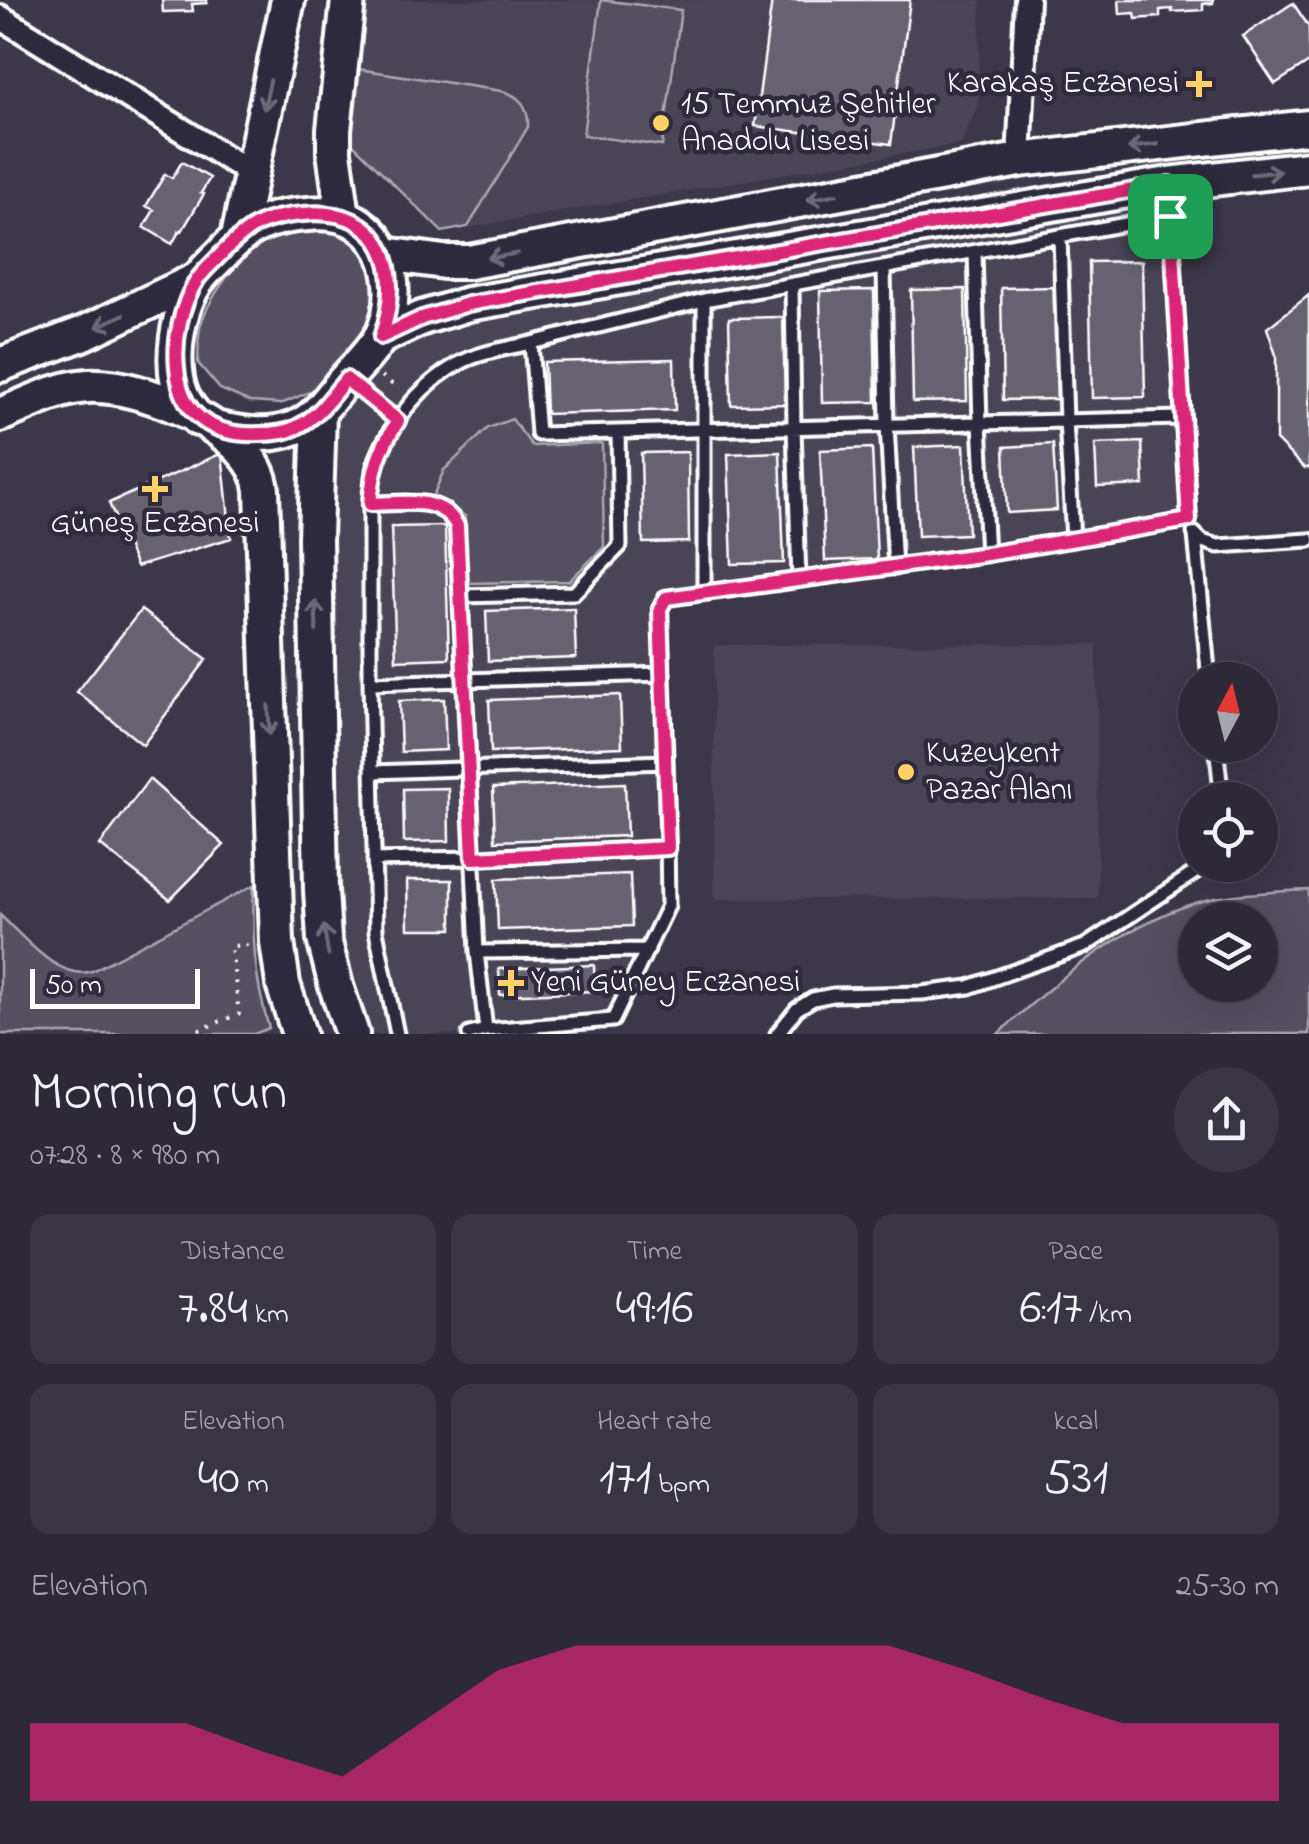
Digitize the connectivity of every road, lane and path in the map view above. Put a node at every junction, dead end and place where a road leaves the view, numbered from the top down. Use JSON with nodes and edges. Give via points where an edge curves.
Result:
{"nodes":[{"id":1,"x":288,"y":0,"type":"edge"},
{"id":2,"x":348,"y":0,"type":"edge"},
{"id":3,"x":1026,"y":0,"type":"edge"},
{"id":4,"x":0,"y":16,"type":"edge"},
{"id":5,"x":1309,"y":126,"type":"edge"},
{"id":6,"x":1020,"y":160,"type":"junction"},
{"id":7,"x":1309,"y":168,"type":"edge"},
{"id":8,"x":250,"y":173,"type":"junction"},
{"id":9,"x":1170,"y":200,"type":"junction"},
{"id":10,"x":343,"y":216,"type":"junction"},
{"id":11,"x":1060,"y":236,"type":"junction"},
{"id":12,"x":238,"y":237,"type":"junction"},
{"id":13,"x":976,"y":252,"type":"junction"},
{"id":14,"x":385,"y":254,"type":"junction"},
{"id":15,"x":884,"y":268,"type":"junction"},
{"id":16,"x":198,"y":279,"type":"junction"},
{"id":17,"x":792,"y":285,"type":"junction"},
{"id":18,"x":704,"y":300,"type":"junction"},
{"id":19,"x":532,"y":342,"type":"junction"},
{"id":20,"x":363,"y":359,"type":"junction"},
{"id":21,"x":0,"y":365,"type":"edge"},
{"id":22,"x":413,"y":402,"type":"junction"},
{"id":23,"x":319,"y":412,"type":"junction"},
{"id":24,"x":0,"y":415,"type":"edge"},
{"id":25,"x":1181,"y":418,"type":"junction"},
{"id":26,"x":398,"y":421,"type":"junction"},
{"id":27,"x":1066,"y":421,"type":"junction"},
{"id":28,"x":980,"y":423,"type":"junction"},
{"id":29,"x":208,"y":424,"type":"junction"},
{"id":30,"x":887,"y":426,"type":"junction"},
{"id":31,"x":794,"y":428,"type":"junction"},
{"id":32,"x":705,"y":430,"type":"junction"},
{"id":33,"x":618,"y":432,"type":"junction"},
{"id":34,"x":370,"y":504,"type":"junction"},
{"id":35,"x":1189,"y":520,"type":"junction"},
{"id":36,"x":1195,"y":535,"type":"junction"},
{"id":37,"x":1073,"y":538,"type":"junction"},
{"id":38,"x":1309,"y":540,"type":"edge"},
{"id":39,"x":987,"y":554,"type":"junction"},
{"id":40,"x":895,"y":568,"type":"junction"},
{"id":41,"x":800,"y":580,"type":"junction"},
{"id":42,"x":704,"y":592,"type":"junction"},
{"id":43,"x":461,"y":596,"type":"junction"},
{"id":44,"x":1207,"y":662,"type":"edge"},
{"id":45,"x":663,"y":674,"type":"junction"},
{"id":46,"x":465,"y":680,"type":"junction"},
{"id":47,"x":370,"y":683,"type":"junction"},
{"id":48,"x":666,"y":762,"type":"junction"},
{"id":49,"x":469,"y":768,"type":"junction"},
{"id":50,"x":372,"y":772,"type":"junction"},
{"id":51,"x":668,"y":848,"type":"junction"},
{"id":52,"x":473,"y":858,"type":"junction"},
{"id":53,"x":374,"y":860,"type":"junction"},
{"id":54,"x":1180,"y":882,"type":"edge"},
{"id":55,"x":231,"y":946,"type":"dead end"},
{"id":56,"x":648,"y":950,"type":"junction"},
{"id":57,"x":477,"y":952,"type":"junction"},
{"id":58,"x":486,"y":1030,"type":"junction"},
{"id":59,"x":189,"y":1034,"type":"edge"},
{"id":60,"x":299,"y":1034,"type":"edge"},
{"id":61,"x":352,"y":1034,"type":"edge"},
{"id":62,"x":397,"y":1034,"type":"edge"},
{"id":63,"x":469,"y":1034,"type":"edge"},
{"id":64,"x":777,"y":1034,"type":"edge"}],
"edges":[{"from":1,"to":8,"type":"main road","one_way":true},
{"from":2,"to":10,"type":"main road","via":[[334,130]]},
{"from":3,"to":6,"type":"street"},
{"from":4,"to":8,"type":"street"},
{"from":5,"to":6,"type":"main road","one_way":true},
{"from":6,"to":14,"type":"main road","one_way":true,"via":[[469,262]]},
{"from":9,"to":7,"type":"main road","one_way":true},
{"from":8,"to":12,"type":"main road"},
{"from":9,"to":11,"type":"lane"},
{"from":9,"to":20,"type":"main road","via":[[468,304],[422,318]]},
{"from":9,"to":25,"type":"lane"},
{"from":10,"to":12,"type":"main road","via":[[276,218]]},
{"from":10,"to":14,"type":"main road","via":[[372,235]]},
{"from":11,"to":13,"type":"lane"},
{"from":11,"to":27,"type":"lane"},
{"from":12,"to":16,"type":"main road"},
{"from":13,"to":15,"type":"lane"},
{"from":13,"to":28,"type":"lane"},
{"from":14,"to":20,"type":"main road","via":[[391,304]]},
{"from":15,"to":17,"type":"lane"},
{"from":15,"to":30,"type":"lane"},
{"from":16,"to":21,"type":"main road","one_way":true},
{"from":16,"to":29,"type":"main road","via":[[176,350],[184,400]]},
{"from":17,"to":18,"type":"lane"},
{"from":17,"to":31,"type":"lane"},
{"from":18,"to":19,"type":"lane"},
{"from":18,"to":32,"type":"lane"},
{"from":19,"to":22,"type":"lane","via":[[460,363]]},
{"from":19,"to":33,"type":"lane","via":[[538,434]]},
{"from":20,"to":22,"type":"path"},
{"from":20,"to":23,"type":"main road"},
{"from":20,"to":26,"type":"path"},
{"from":22,"to":26,"type":"lane"},
{"from":23,"to":29,"type":"main road","via":[[277,434],[246,435]]},
{"from":61,"to":23,"type":"main road","one_way":true,"via":[[324,940],[321,890]]},
{"from":24,"to":29,"type":"main road","via":[[88,386],[140,392]]},
{"from":25,"to":27,"type":"lane"},
{"from":25,"to":35,"type":"lane"},
{"from":26,"to":34,"type":"lane","via":[[377,458]]},
{"from":27,"to":28,"type":"lane"},
{"from":27,"to":37,"type":"lane"},
{"from":28,"to":30,"type":"lane"},
{"from":28,"to":39,"type":"lane"},
{"from":29,"to":60,"type":"main road","one_way":true,"via":[[252,461],[262,483],[276,942]]},
{"from":30,"to":31,"type":"lane"},
{"from":30,"to":40,"type":"lane"},
{"from":31,"to":32,"type":"lane"},
{"from":31,"to":41,"type":"lane"},
{"from":32,"to":33,"type":"lane"},
{"from":32,"to":42,"type":"lane"},
{"from":33,"to":43,"type":"lane","via":[[620,546],[574,592]]},
{"from":34,"to":43,"type":"lane","via":[[432,504],[451,515]]},
{"from":34,"to":47,"type":"lane"},
{"from":35,"to":36,"type":"lane"},
{"from":35,"to":37,"type":"lane"},
{"from":36,"to":38,"type":"lane","via":[[1218,546]]},
{"from":36,"to":44,"type":"lane"},
{"from":37,"to":39,"type":"lane"},
{"from":39,"to":40,"type":"lane"},
{"from":40,"to":41,"type":"lane"},
{"from":41,"to":42,"type":"lane"},
{"from":42,"to":45,"type":"lane","via":[[670,596],[661,604]]},
{"from":43,"to":46,"type":"lane"},
{"from":45,"to":46,"type":"lane"},
{"from":45,"to":48,"type":"lane"},
{"from":46,"to":47,"type":"lane"},
{"from":46,"to":49,"type":"lane"},
{"from":47,"to":50,"type":"lane"},
{"from":48,"to":49,"type":"lane"},
{"from":48,"to":51,"type":"lane"},
{"from":49,"to":50,"type":"lane"},
{"from":49,"to":52,"type":"lane"},
{"from":50,"to":53,"type":"lane"},
{"from":51,"to":52,"type":"lane"},
{"from":51,"to":56,"type":"lane","via":[[668,906]]},
{"from":52,"to":53,"type":"lane"},
{"from":52,"to":57,"type":"lane"},
{"from":53,"to":62,"type":"lane","via":[[376,931]]},
{"from":54,"to":64,"type":"lane","via":[[1084,946],[969,987],[813,999]]},
{"from":55,"to":59,"type":"path","via":[[239,1014]]},
{"from":56,"to":57,"type":"lane"},
{"from":56,"to":58,"type":"lane","via":[[613,1020]]},
{"from":57,"to":58,"type":"lane"},
{"from":58,"to":63,"type":"lane"}]}
